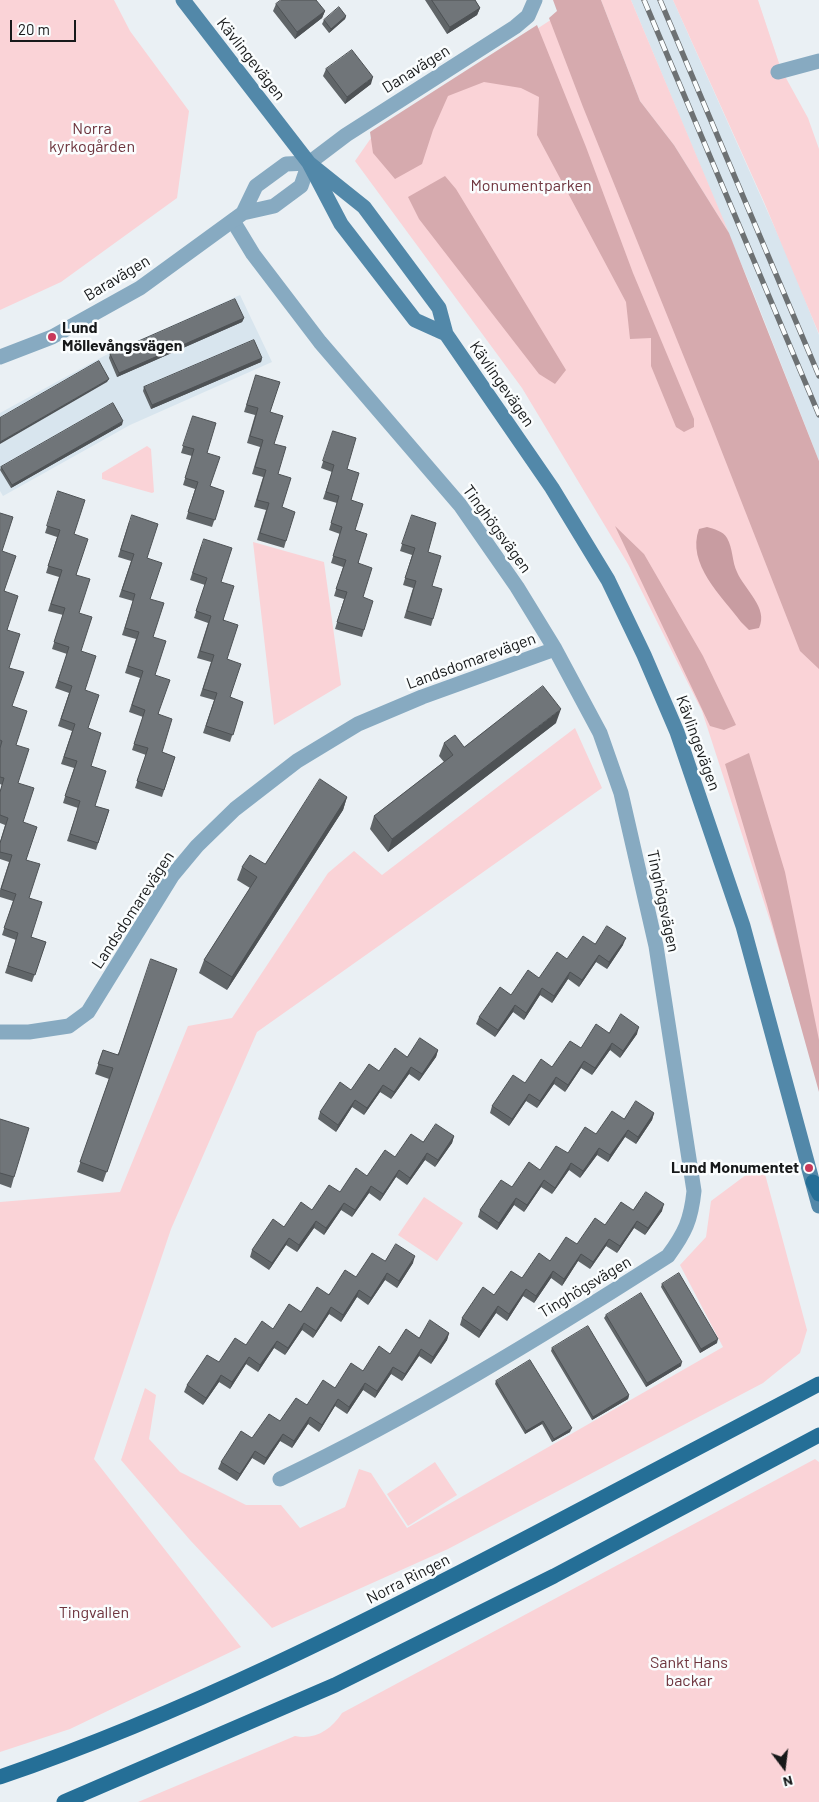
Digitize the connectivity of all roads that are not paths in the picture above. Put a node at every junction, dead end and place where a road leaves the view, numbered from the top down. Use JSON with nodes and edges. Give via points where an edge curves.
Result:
{"nodes":[{"id":1,"x":183,"y":0,"type":"edge"},
{"id":2,"x":535,"y":0,"type":"edge"},
{"id":3,"x":819,"y":61,"type":"edge"},
{"id":4,"x":778,"y":72,"type":"dead end"},
{"id":5,"x":309,"y":163,"type":"junction"},
{"id":6,"x":238,"y":217,"type":"junction"},
{"id":7,"x":446,"y":334,"type":"junction"},
{"id":8,"x":0,"y":357,"type":"edge"},
{"id":9,"x":555,"y":649,"type":"junction"},
{"id":10,"x":0,"y":1032,"type":"edge"},
{"id":11,"x":816,"y":1188,"type":"edge"},
{"id":12,"x":819,"y":1206,"type":"edge"},
{"id":13,"x":819,"y":1384,"type":"edge"},
{"id":14,"x":819,"y":1435,"type":"edge"},
{"id":15,"x":280,"y":1479,"type":"dead end"},
{"id":16,"x":0,"y":1777,"type":"edge"},
{"id":17,"x":64,"y":1802,"type":"edge"}],
"edges":[{"from":1,"to":5,"type":"main road","name":"Kävlingevägen"},
{"from":2,"to":5,"type":"street","name":"Danavägen","via":[[528,16],[515,27],[346,135]]},
{"from":3,"to":4,"type":"street"},
{"from":5,"to":6,"type":"street","name":"Baravägen","via":[[301,186],[294,192],[274,206]]},
{"from":5,"to":6,"type":"street","name":"Baravägen","via":[[286,164],[256,186]]},
{"from":5,"to":7,"type":"main road","name":"Kävlingevägen","via":[[364,207],[439,308]]},
{"from":5,"to":7,"type":"main road","name":"Kävlingevägen","via":[[341,224],[414,320]]},
{"from":6,"to":8,"type":"street","name":"Baravägen","via":[[140,288],[52,337]]},
{"from":6,"to":9,"type":"street","name":"Tinghögsvägen","via":[[253,254],[320,342],[460,505],[518,587]]},
{"from":7,"to":11,"type":"main road","name":"Kävlingevägen","via":[[552,488],[608,580],[644,655],[677,732],[743,926]]},
{"from":9,"to":10,"type":"street","name":"Landsdomarevägen","via":[[394,708],[358,724],[297,761],[235,809],[184,861],[88,1012],[69,1026],[47,1031]]},
{"from":9,"to":15,"type":"street","name":"Tinghögsvägen","via":[[600,734],[621,793],[656,946],[694,1191],[692,1216],[668,1256],[629,1282],[347,1447]]},
{"from":11,"to":12,"type":"main road","name":"Kävlingevägen"},
{"from":13,"to":16,"type":"main road","name":"Norra Ringen","via":[[308,1650],[228,1687]]},
{"from":14,"to":17,"type":"main road","via":[[545,1580],[335,1685]]}]}
